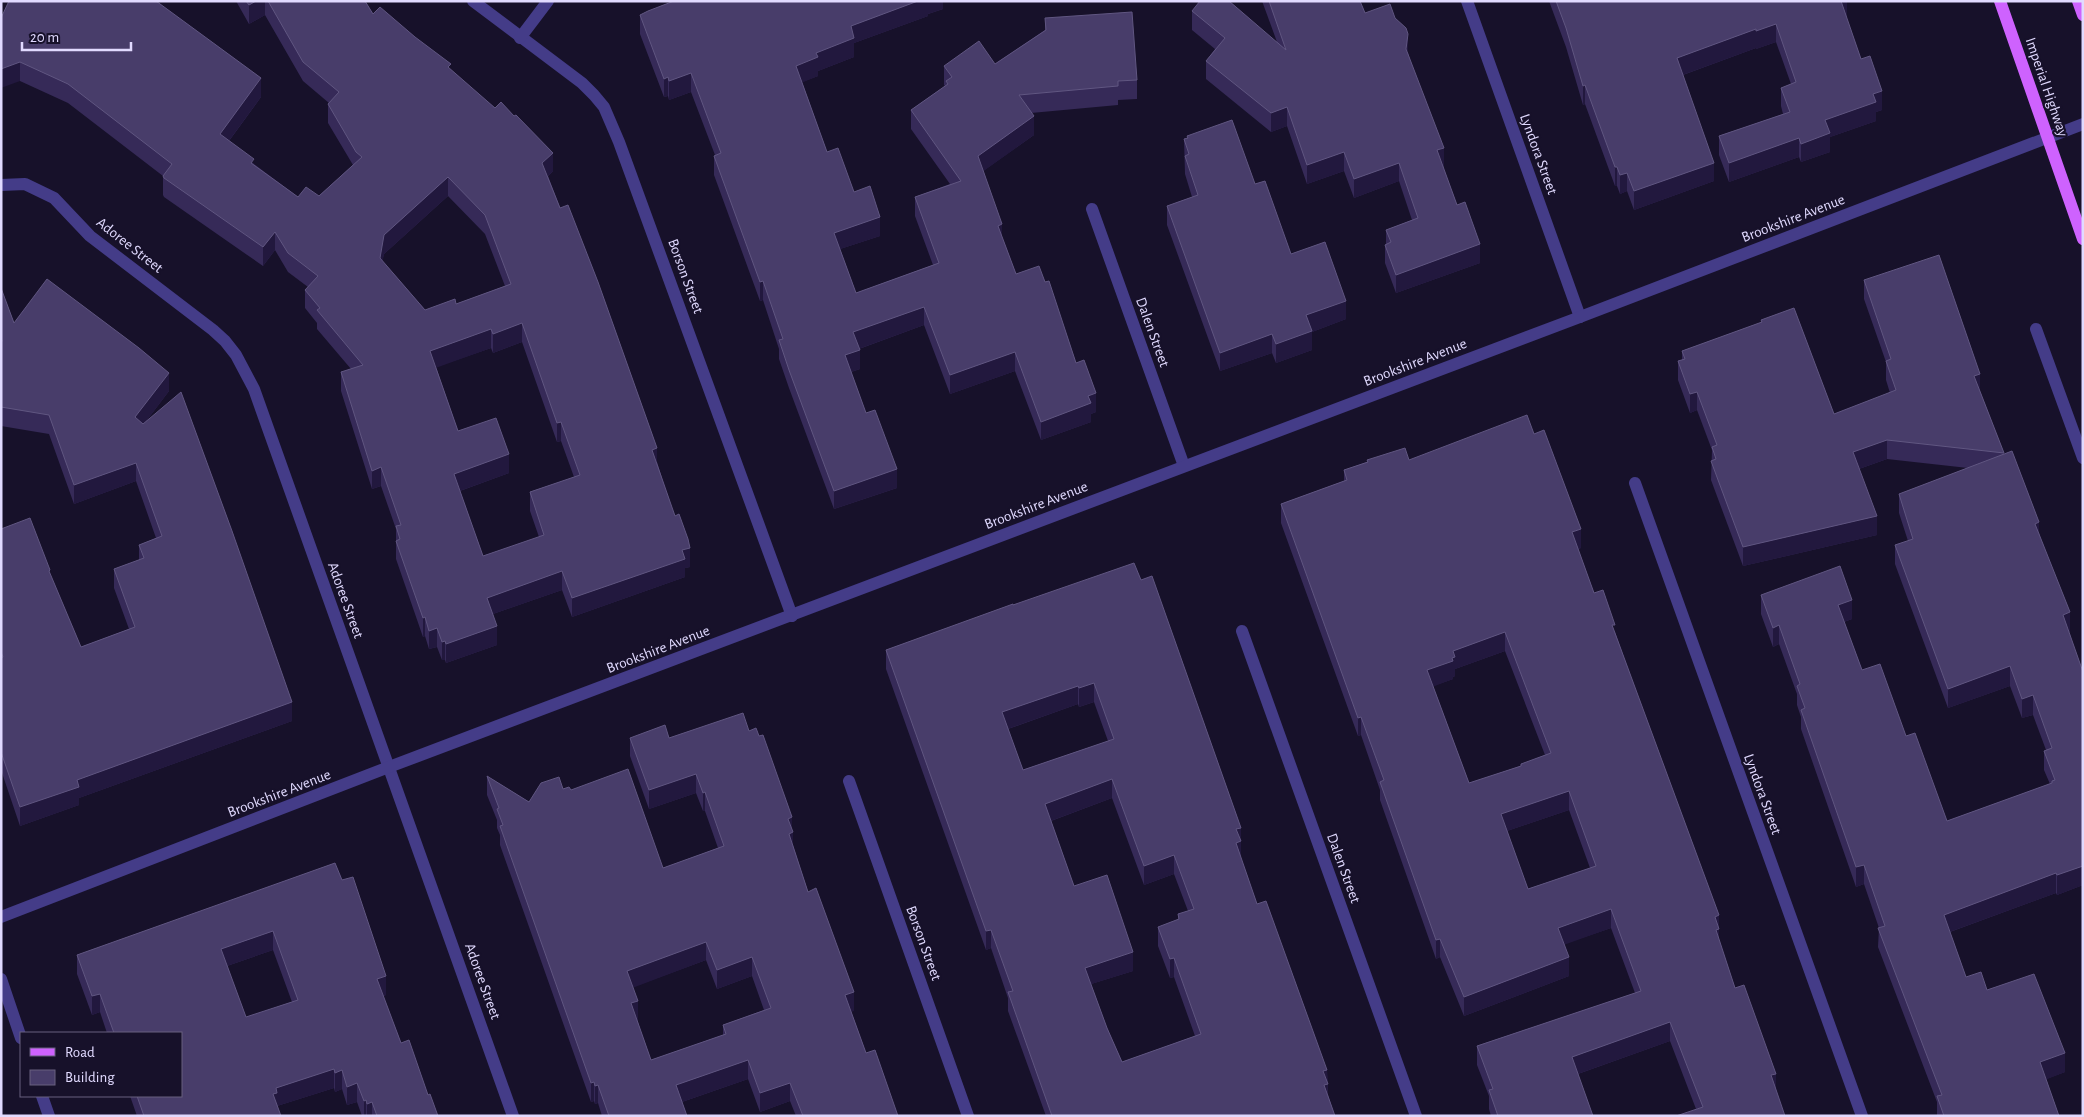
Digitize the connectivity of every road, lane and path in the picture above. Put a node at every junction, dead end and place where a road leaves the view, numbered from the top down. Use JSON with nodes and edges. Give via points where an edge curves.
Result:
{"nodes":[{"id":1,"x":473,"y":1,"type":"edge"},
{"id":2,"x":548,"y":1,"type":"edge"},
{"id":3,"x":1467,"y":1,"type":"edge"},
{"id":4,"x":2000,"y":1,"type":"edge"},
{"id":5,"x":2078,"y":1,"type":"edge"},
{"id":6,"x":2083,"y":15,"type":"edge"},
{"id":7,"x":520,"y":38,"type":"junction"},
{"id":8,"x":2083,"y":124,"type":"edge"},
{"id":9,"x":2047,"y":137,"type":"junction"},
{"id":10,"x":1,"y":185,"type":"edge"},
{"id":11,"x":1092,"y":209,"type":"dead end"},
{"id":12,"x":2083,"y":239,"type":"edge"},
{"id":13,"x":1580,"y":317,"type":"junction"},
{"id":14,"x":2036,"y":329,"type":"dead end"},
{"id":15,"x":2083,"y":458,"type":"edge"},
{"id":16,"x":1184,"y":466,"type":"junction"},
{"id":17,"x":1635,"y":483,"type":"dead end"},
{"id":18,"x":792,"y":616,"type":"junction"},
{"id":19,"x":1242,"y":631,"type":"dead end"},
{"id":20,"x":389,"y":767,"type":"junction"},
{"id":21,"x":849,"y":781,"type":"dead end"},
{"id":22,"x":1,"y":917,"type":"edge"},
{"id":23,"x":1,"y":979,"type":"edge"},
{"id":24,"x":20,"y":1035,"type":"edge"},
{"id":25,"x":42,"y":1097,"type":"edge"},
{"id":26,"x":49,"y":1116,"type":"edge"},
{"id":27,"x":513,"y":1116,"type":"edge"},
{"id":28,"x":968,"y":1116,"type":"edge"},
{"id":29,"x":1416,"y":1116,"type":"edge"},
{"id":30,"x":1862,"y":1116,"type":"edge"}],
"edges":[{"from":1,"to":7,"type":"street","name":"Borson Street"},
{"from":2,"to":7,"type":"street"},
{"from":3,"to":13,"type":"street","name":"Lyndora Street"},
{"from":4,"to":9,"type":"main road","name":"Imperial Highway"},
{"from":5,"to":6,"type":"main road"},
{"from":7,"to":18,"type":"street","name":"Borson Street","via":[[582,83],[608,115]]},
{"from":8,"to":9,"type":"street","name":"Brookshire Avenue"},
{"from":9,"to":12,"type":"main road","name":"Imperial Highway"},
{"from":9,"to":13,"type":"street","name":"Brookshire Avenue"},
{"from":10,"to":20,"type":"street","name":"Adoree Street","via":[[25,184],[54,198],[90,236],[213,330],[236,355],[254,389]]},
{"from":11,"to":16,"type":"street","name":"Dalen Street"},
{"from":13,"to":16,"type":"street","name":"Brookshire Avenue"},
{"from":14,"to":15,"type":"street"},
{"from":16,"to":18,"type":"street","name":"Brookshire Avenue"},
{"from":17,"to":30,"type":"street","name":"Lyndora Street"},
{"from":18,"to":20,"type":"street","name":"Brookshire Avenue"},
{"from":19,"to":29,"type":"street","name":"Dalen Street"},
{"from":20,"to":22,"type":"street","name":"Brookshire Avenue"},
{"from":20,"to":27,"type":"street","name":"Adoree Street"},
{"from":21,"to":28,"type":"street","name":"Borson Street"},
{"from":23,"to":24,"type":"street"},
{"from":25,"to":26,"type":"street"}]}
